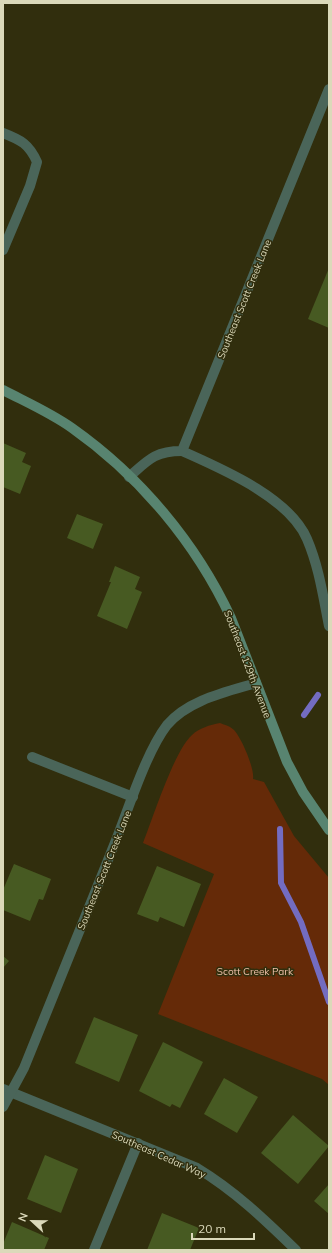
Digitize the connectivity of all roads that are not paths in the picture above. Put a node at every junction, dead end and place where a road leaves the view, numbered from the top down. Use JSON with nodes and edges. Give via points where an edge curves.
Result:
{"nodes":[{"id":1,"x":329,"y":89,"type":"edge"},
{"id":2,"x":3,"y":133,"type":"edge"},
{"id":3,"x":3,"y":250,"type":"edge"},
{"id":4,"x":3,"y":390,"type":"edge"},
{"id":5,"x":182,"y":451,"type":"junction"},
{"id":6,"x":129,"y":477,"type":"junction"},
{"id":7,"x":329,"y":626,"type":"edge"},
{"id":8,"x":256,"y":683,"type":"junction"},
{"id":9,"x":32,"y":757,"type":"dead end"},
{"id":10,"x":133,"y":797,"type":"junction"},
{"id":11,"x":329,"y":830,"type":"edge"},
{"id":12,"x":7,"y":1091,"type":"edge"},
{"id":13,"x":3,"y":1107,"type":"edge"},
{"id":14,"x":138,"y":1143,"type":"junction"},
{"id":15,"x":94,"y":1250,"type":"edge"},
{"id":16,"x":296,"y":1250,"type":"edge"}],
"edges":[{"from":1,"to":5,"type":"street","name":"Southeast Scott Creek Lane"},
{"from":2,"to":3,"type":"street","via":[[31,149],[37,162],[30,186]]},
{"from":4,"to":6,"type":"main road","name":"Southeast 129th Avenue","via":[[71,428],[92,443]]},
{"from":5,"to":6,"type":"street","via":[[166,451],[151,457]]},
{"from":5,"to":7,"type":"street","via":[[224,469],[279,504],[296,520],[307,538],[317,565]]},
{"from":6,"to":8,"type":"main road","name":"Southeast 129th Avenue","via":[[167,518],[205,571],[231,618]]},
{"from":8,"to":10,"type":"street","name":"Southeast Scott Creek Lane","via":[[203,700],[177,715],[160,737]]},
{"from":8,"to":11,"type":"main road","name":"Southeast 129th Avenue","via":[[287,762],[303,792]]},
{"from":9,"to":10,"type":"street"},
{"from":10,"to":12,"type":"street","name":"Southeast Scott Creek Lane","via":[[24,1068]]},
{"from":12,"to":13,"type":"street","name":"Southeast Scott Creek Lane"},
{"from":12,"to":14,"type":"street","name":"Southeast Cedar Way"},
{"from":14,"to":15,"type":"street"},
{"from":14,"to":16,"type":"street","name":"Southeast Cedar Way","via":[[197,1168],[222,1184],[245,1201]]}]}
